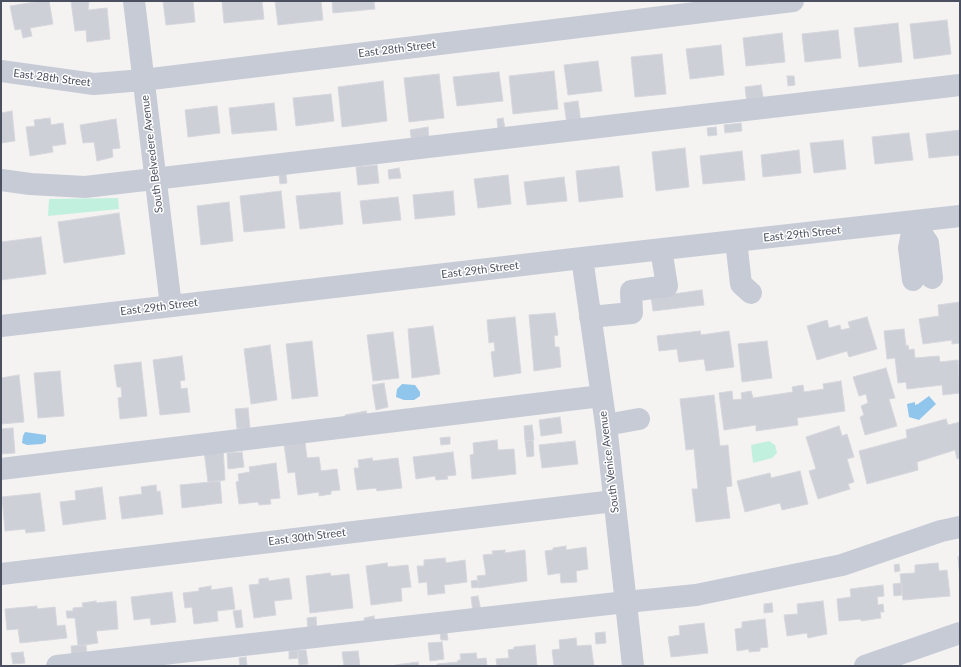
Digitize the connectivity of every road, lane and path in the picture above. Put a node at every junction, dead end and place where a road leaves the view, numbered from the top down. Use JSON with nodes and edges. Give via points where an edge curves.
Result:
{"nodes":[{"id":1,"x":134,"y":1,"type":"edge"},
{"id":2,"x":794,"y":1,"type":"edge"},
{"id":3,"x":1,"y":71,"type":"edge"},
{"id":4,"x":143,"y":80,"type":"junction"},
{"id":5,"x":960,"y":85,"type":"edge"},
{"id":6,"x":155,"y":179,"type":"junction"},
{"id":7,"x":1,"y":180,"type":"edge"},
{"id":8,"x":960,"y":216,"type":"edge"},
{"id":9,"x":914,"y":222,"type":"junction"},
{"id":10,"x":736,"y":241,"type":"junction"},
{"id":11,"x":661,"y":249,"type":"junction"},
{"id":12,"x":582,"y":258,"type":"junction"},
{"id":13,"x":922,"y":279,"type":"dead end"},
{"id":14,"x":750,"y":293,"type":"dead end"},
{"id":15,"x":171,"y":306,"type":"junction"},
{"id":16,"x":590,"y":317,"type":"junction"},
{"id":17,"x":1,"y":326,"type":"edge"},
{"id":18,"x":601,"y":396,"type":"junction"},
{"id":19,"x":639,"y":419,"type":"dead end"},
{"id":20,"x":606,"y":425,"type":"junction"},
{"id":21,"x":1,"y":469,"type":"edge"},
{"id":22,"x":614,"y":501,"type":"junction"},
{"id":23,"x":960,"y":527,"type":"edge"},
{"id":24,"x":1,"y":574,"type":"edge"},
{"id":25,"x":626,"y":602,"type":"junction"},
{"id":26,"x":960,"y":633,"type":"edge"},
{"id":27,"x":57,"y":666,"type":"edge"},
{"id":28,"x":633,"y":666,"type":"edge"},
{"id":29,"x":865,"y":666,"type":"edge"}],
"edges":[{"from":1,"to":4,"type":"street","name":"South Belvedere Avenue"},
{"from":2,"to":4,"type":"street","name":"East 28th Street"},
{"from":3,"to":4,"type":"street","name":"East 28th Street","via":[[94,84]]},
{"from":4,"to":6,"type":"street","name":"South Belvedere Avenue"},
{"from":5,"to":6,"type":"street"},
{"from":6,"to":7,"type":"street","via":[[85,187]]},
{"from":6,"to":15,"type":"street","name":"South Belvedere Avenue"},
{"from":8,"to":9,"type":"street","name":"East 29th Street"},
{"from":9,"to":10,"type":"street","name":"East 29th Street"},
{"from":9,"to":13,"type":"street","via":[[909,248]]},
{"from":10,"to":11,"type":"street","name":"East 29th Street"},
{"from":10,"to":14,"type":"street","via":[[741,284]]},
{"from":11,"to":12,"type":"street","name":"East 29th Street"},
{"from":11,"to":16,"type":"street","via":[[667,286],[631,291],[632,313]]},
{"from":12,"to":15,"type":"street","name":"East 29th Street"},
{"from":12,"to":16,"type":"street","name":"South Venice Avenue"},
{"from":15,"to":17,"type":"street","name":"East 29th Street"},
{"from":16,"to":18,"type":"street","name":"South Venice Avenue"},
{"from":18,"to":20,"type":"street","name":"South Venice Avenue"},
{"from":18,"to":21,"type":"street"},
{"from":19,"to":20,"type":"street"},
{"from":20,"to":22,"type":"street","name":"South Venice Avenue"},
{"from":22,"to":24,"type":"street","name":"East 30th Street"},
{"from":22,"to":25,"type":"street","name":"South Venice Avenue"},
{"from":23,"to":25,"type":"street","via":[[941,531],[842,565],[696,595]]},
{"from":25,"to":27,"type":"street"},
{"from":25,"to":28,"type":"street","name":"South Venice Avenue"},
{"from":26,"to":29,"type":"street"}]}
